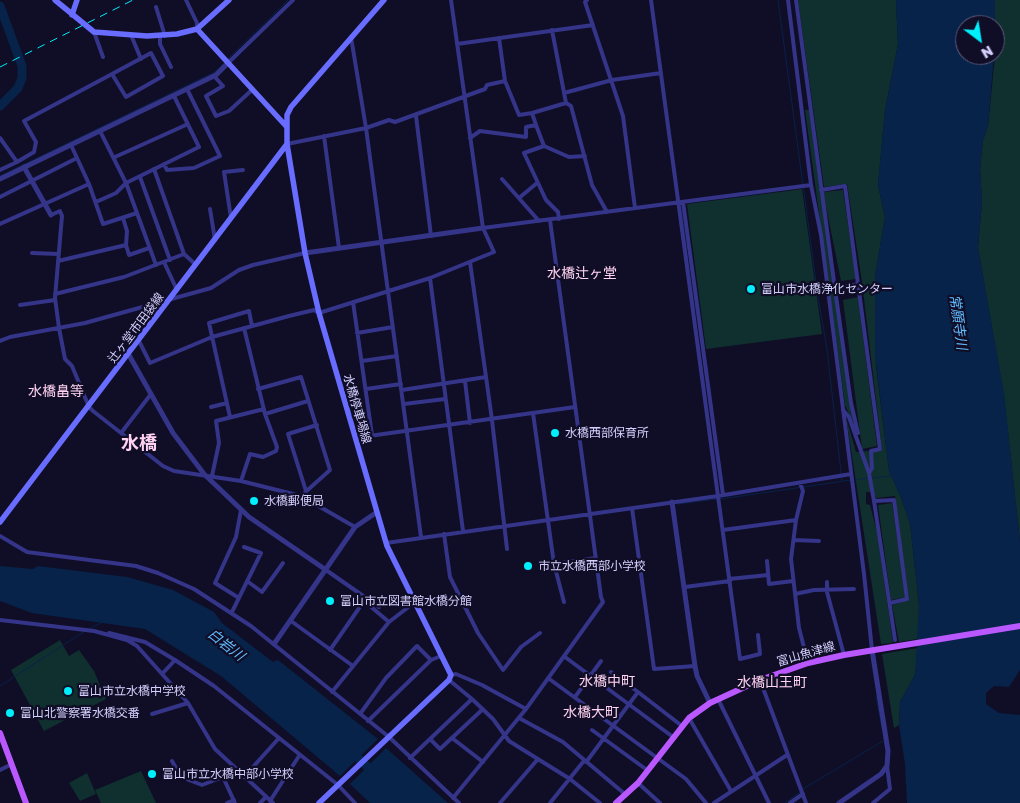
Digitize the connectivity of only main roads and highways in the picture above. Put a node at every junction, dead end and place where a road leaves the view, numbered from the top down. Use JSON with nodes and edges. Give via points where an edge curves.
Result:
{"nodes":[{"id":1,"x":55,"y":0,"type":"edge"},
{"id":2,"x":77,"y":0,"type":"edge"},
{"id":3,"x":229,"y":0,"type":"edge"},
{"id":4,"x":384,"y":0,"type":"edge"},
{"id":5,"x":72,"y":15,"type":"junction"},
{"id":6,"x":197,"y":28,"type":"junction"},
{"id":7,"x":286,"y":126,"type":"junction"},
{"id":8,"x":287,"y":144,"type":"junction"},
{"id":9,"x":0,"y":522,"type":"edge"},
{"id":10,"x":1020,"y":626,"type":"edge"},
{"id":11,"x":0,"y":733,"type":"edge"},
{"id":12,"x":26,"y":803,"type":"edge"},
{"id":13,"x":320,"y":803,"type":"edge"},
{"id":14,"x":616,"y":803,"type":"edge"}],
"edges":[{"from":1,"to":5,"type":"main road"},
{"from":2,"to":5,"type":"main road"},
{"from":3,"to":6,"type":"main road"},
{"from":4,"to":7,"type":"main road","via":[[297,98],[287,115]]},
{"from":5,"to":6,"type":"main road","via":[[94,32],[162,36]]},
{"from":6,"to":7,"type":"main road"},
{"from":7,"to":8,"type":"main road","name":"水橋停車場線"},
{"from":8,"to":9,"type":"main road","name":"辻ヶ堂市田袋線"},
{"from":8,"to":13,"type":"main road","name":"水橋停車場線","via":[[318,313],[386,543],[450,678]]},
{"from":10,"to":14,"type":"main road","name":"富山魚津線","via":[[844,655],[808,663],[760,680],[710,703],[689,718],[638,783]]},
{"from":11,"to":12,"type":"main road"}]}
